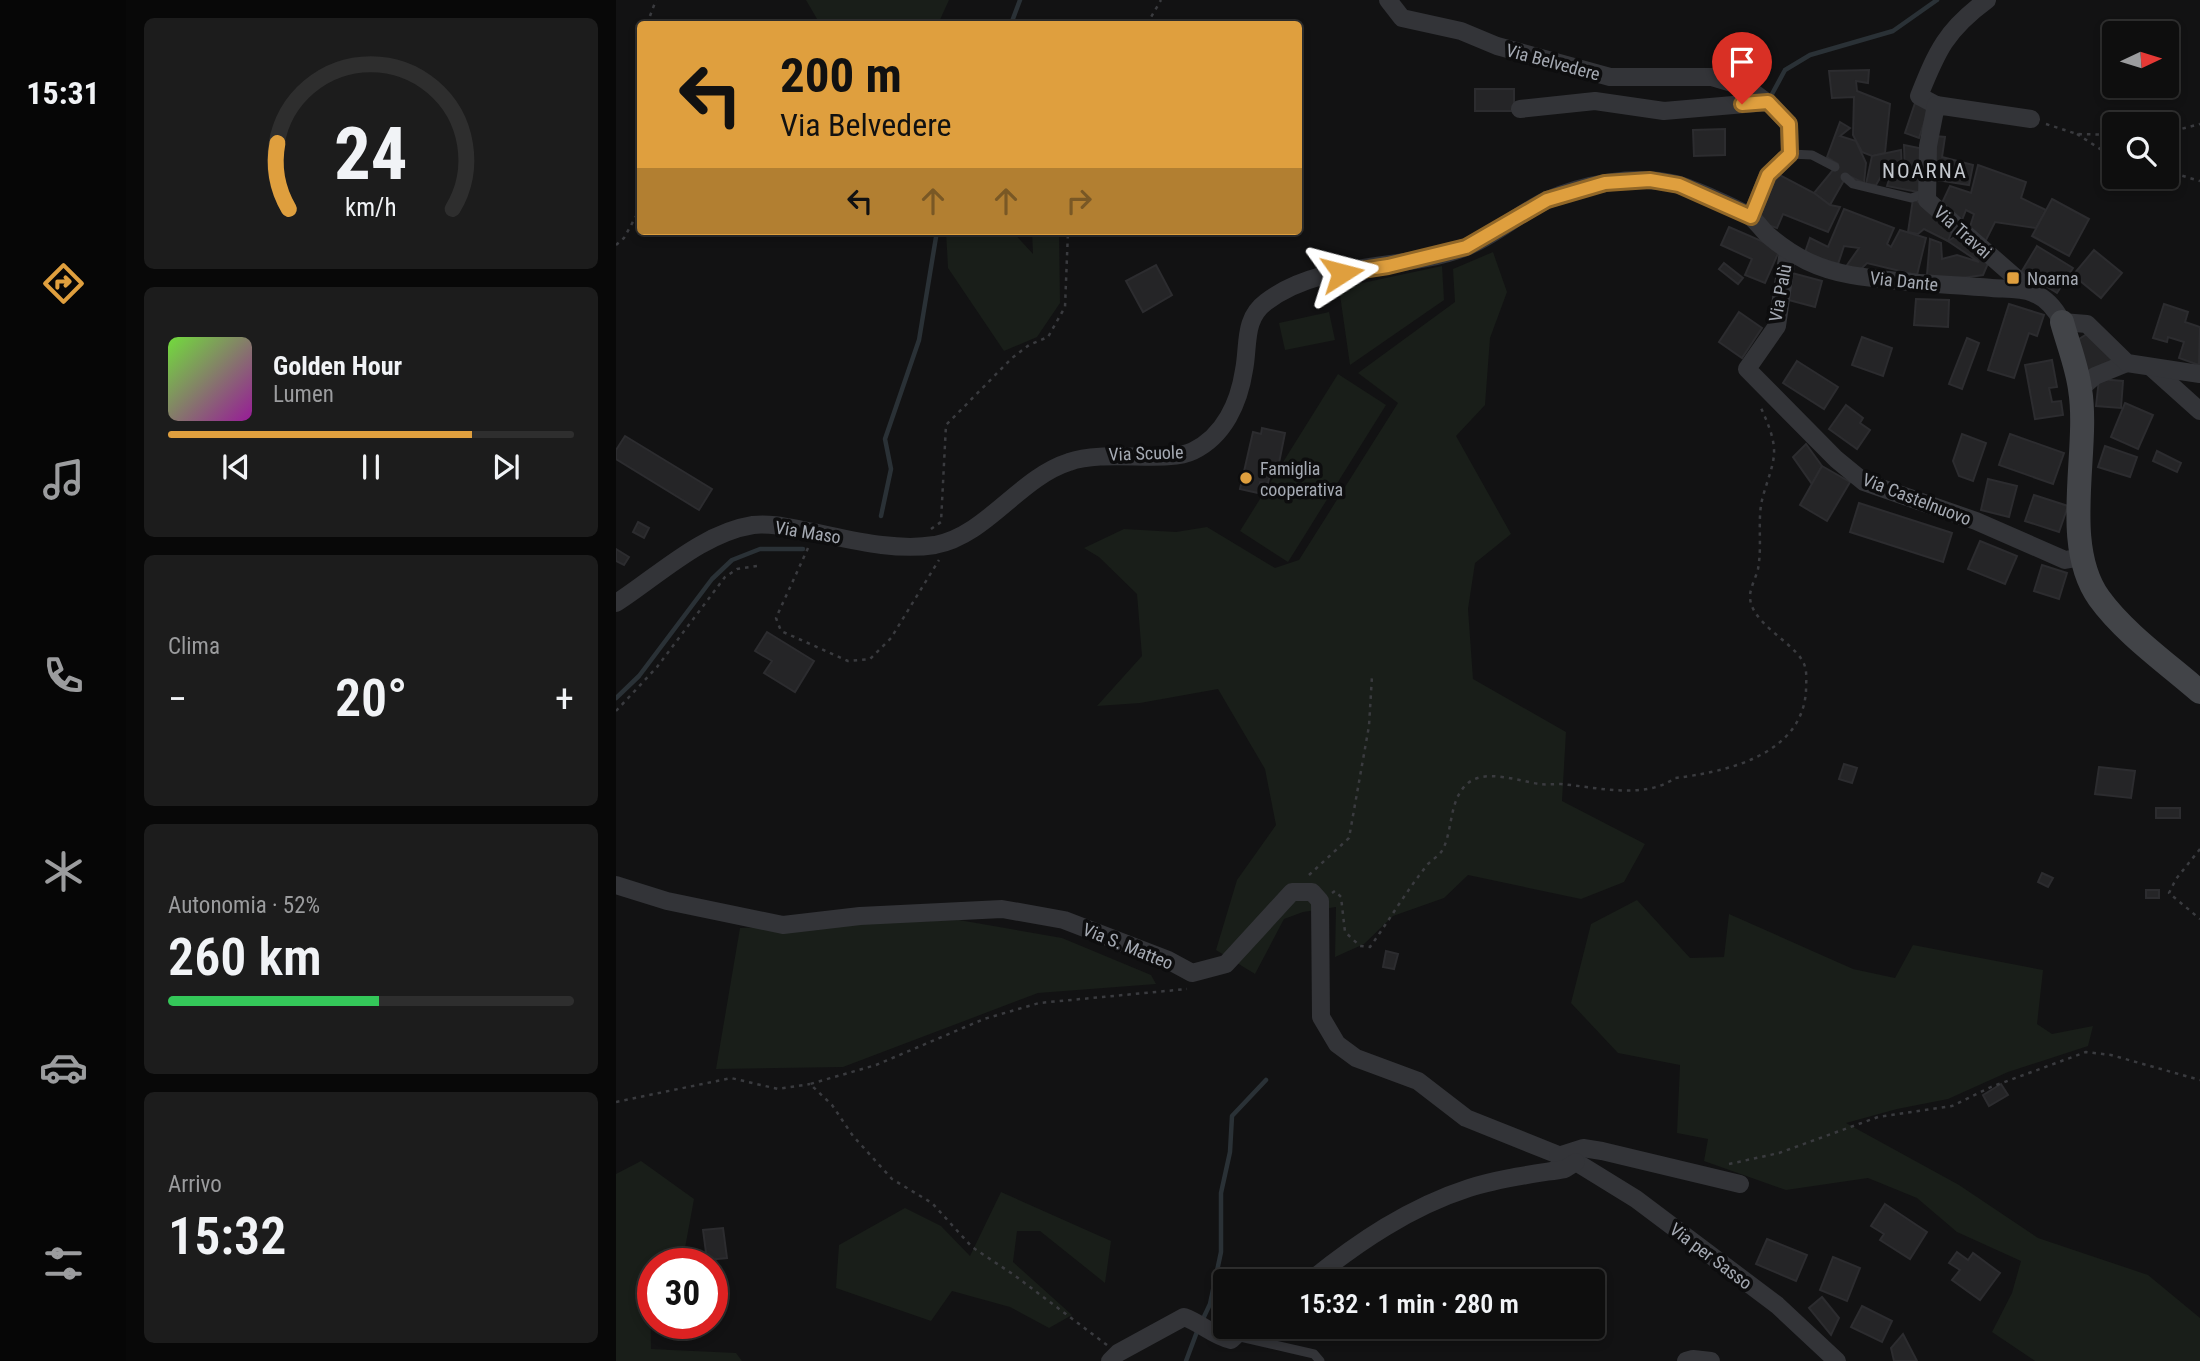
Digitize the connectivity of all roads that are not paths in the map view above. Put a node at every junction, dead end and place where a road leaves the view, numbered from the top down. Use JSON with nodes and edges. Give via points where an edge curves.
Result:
{"nodes":[{"id":1,"x":1388,"y":0,"type":"edge"},
{"id":2,"x":1987,"y":0,"type":"edge"},
{"id":3,"x":1768,"y":102,"type":"junction"},
{"id":4,"x":1936,"y":105,"type":"junction"},
{"id":5,"x":1520,"y":110,"type":"dead end"},
{"id":6,"x":2031,"y":119,"type":"road end"},
{"id":7,"x":1790,"y":154,"type":"junction"},
{"id":8,"x":1835,"y":167,"type":"dead end"},
{"id":9,"x":1845,"y":177,"type":"dead end"},
{"id":10,"x":1927,"y":196,"type":"junction"},
{"id":11,"x":1751,"y":217,"type":"junction"},
{"id":12,"x":1788,"y":251,"type":"junction"},
{"id":13,"x":2032,"y":292,"type":"junction"},
{"id":14,"x":2062,"y":322,"type":"junction"},
{"id":15,"x":2127,"y":363,"type":"junction"},
{"id":16,"x":2152,"y":368,"type":"junction"},
{"id":17,"x":1746,"y":369,"type":"joint"},
{"id":18,"x":2200,"y":374,"type":"edge"},
{"id":19,"x":2080,"y":389,"type":"junction"},
{"id":20,"x":2200,"y":411,"type":"edge"},
{"id":21,"x":935,"y":540,"type":"joint"},
{"id":22,"x":2082,"y":557,"type":"junction"},
{"id":23,"x":616,"y":603,"type":"edge"},
{"id":24,"x":2200,"y":692,"type":"edge"},
{"id":25,"x":616,"y":885,"type":"edge"},
{"id":26,"x":1558,"y":1156,"type":"junction"},
{"id":27,"x":1576,"y":1162,"type":"junction"},
{"id":28,"x":1740,"y":1184,"type":"dead end"},
{"id":29,"x":1325,"y":1269,"type":"edge"},
{"id":30,"x":1213,"y":1327,"type":"edge"},
{"id":31,"x":1256,"y":1339,"type":"edge"},
{"id":32,"x":1114,"y":1357,"type":"edge"},
{"id":33,"x":1320,"y":1361,"type":"edge"},
{"id":34,"x":1686,"y":1361,"type":"edge"},
{"id":35,"x":1710,"y":1361,"type":"edge"},
{"id":36,"x":1837,"y":1361,"type":"edge"}],
"edges":[{"from":1,"to":3,"type":"street","name":"Via Belvedere","via":[[1402,18],[1461,31],[1497,46],[1609,77],[1712,77],[1746,87]]},
{"from":2,"to":4,"type":"street","via":[[1968,13],[1939,48],[1919,96]]},
{"from":3,"to":5,"type":"street","name":"Via Belvedere","via":[[1664,111],[1595,101]]},
{"from":3,"to":7,"type":"street","name":"Via Belvedere","via":[[1789,124]]},
{"from":4,"to":6,"type":"street"},
{"from":4,"to":10,"type":"street","via":[[1928,146]]},
{"from":7,"to":8,"type":"lane","via":[[1812,155]]},
{"from":7,"to":11,"type":"street","via":[[1768,175]]},
{"from":9,"to":10,"type":"lane","via":[[1853,184],[1911,198]]},
{"from":10,"to":13,"type":"street","name":"Via Travai"},
{"from":11,"to":12,"type":"street","name":"Via Dante"},
{"from":11,"to":21,"type":"street","name":"Via Scuole","via":[[1679,185],[1650,180],[1605,183],[1547,200],[1466,247],[1388,266],[1319,276],[1260,306],[1248,326],[1236,405],[1216,435],[1190,453],[1101,455],[1068,462],[956,538]]},
{"from":12,"to":13,"type":"street","name":"Via Dante","via":[[1832,272]]},
{"from":12,"to":17,"type":"street","name":"Via Palù","via":[[1777,326]]},
{"from":13,"to":14,"type":"street","via":[[2054,309]]},
{"from":14,"to":15,"type":"street","via":[[2087,324]]},
{"from":14,"to":19,"type":"street"},
{"from":15,"to":16,"type":"street"},
{"from":15,"to":19,"type":"street","via":[[2095,376]]},
{"from":16,"to":18,"type":"street"},
{"from":16,"to":20,"type":"street"},
{"from":17,"to":22,"type":"street","name":"Via Castelnuovo","via":[[1864,482],[1976,521],[2065,560]]},
{"from":19,"to":22,"type":"street","via":[[2078,520]]},
{"from":21,"to":23,"type":"street","name":"Via Maso","via":[[889,546],[755,525],[728,532],[698,548]]},
{"from":22,"to":24,"type":"street","via":[[2098,597]]},
{"from":25,"to":26,"type":"street","name":"Via S. Matteo","via":[[667,901],[783,925],[1002,909],[1064,920],[1192,973],[1226,964],[1292,892],[1312,892],[1320,901],[1321,1017],[1337,1044],[1356,1058],[1418,1082],[1466,1118]]},
{"from":26,"to":27,"type":"street"},
{"from":26,"to":28,"type":"street","via":[[1583,1149],[1602,1151]]},
{"from":27,"to":29,"type":"street","via":[[1566,1169],[1469,1188],[1391,1222]]},
{"from":27,"to":36,"type":"street","name":"Via per Sasso","via":[[1636,1199],[1777,1305]]},
{"from":30,"to":32,"type":"street","via":[[1184,1317]]},
{"from":31,"to":33,"type":"lane","via":[[1314,1354]]},
{"from":34,"to":35,"type":"street"}]}
